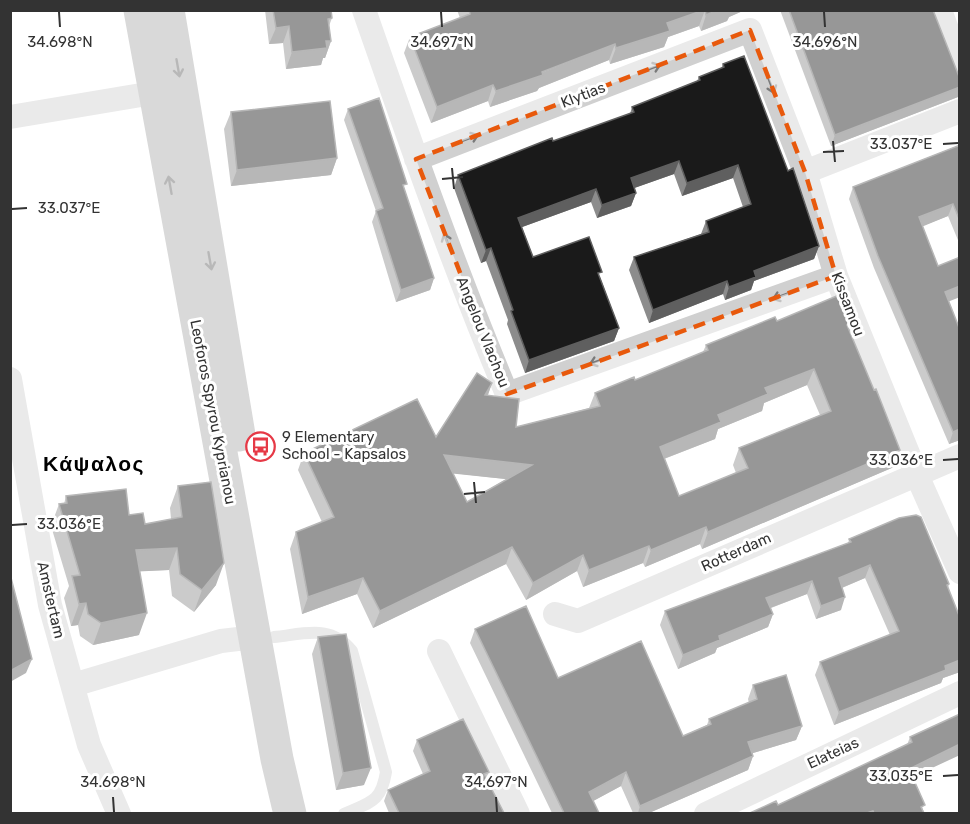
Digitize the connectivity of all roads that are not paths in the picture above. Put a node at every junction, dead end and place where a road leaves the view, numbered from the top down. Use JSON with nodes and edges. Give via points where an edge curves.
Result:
{"nodes":[{"id":1,"x":140,"y":10,"type":"edge"},
{"id":2,"x":168,"y":10,"type":"edge"},
{"id":3,"x":364,"y":10,"type":"edge"},
{"id":4,"x":940,"y":10,"type":"edge"},
{"id":5,"x":750,"y":30,"type":"joint"},
{"id":6,"x":960,"y":64,"type":"edge"},
{"id":7,"x":153,"y":93,"type":"junction"},
{"id":8,"x":960,"y":111,"type":"edge"},
{"id":9,"x":10,"y":117,"type":"edge"},
{"id":10,"x":416,"y":159,"type":"junction"},
{"id":11,"x":805,"y":172,"type":"junction"},
{"id":12,"x":836,"y":276,"type":"junction"},
{"id":13,"x":10,"y":379,"type":"edge"},
{"id":14,"x":960,"y":456,"type":"edge"},
{"id":15,"x":916,"y":473,"type":"junction"},
{"id":16,"x":20,"y":496,"type":"edge"},
{"id":17,"x":960,"y":572,"type":"edge"},
{"id":18,"x":555,"y":614,"type":"dead end"},
{"id":19,"x":265,"y":637,"type":"junction"},
{"id":20,"x":439,"y":651,"type":"dead end"},
{"id":21,"x":73,"y":685,"type":"junction"},
{"id":22,"x":960,"y":693,"type":"edge"},
{"id":23,"x":363,"y":810,"type":"edge"},
{"id":24,"x":119,"y":813,"type":"edge"},
{"id":25,"x":290,"y":813,"type":"edge"},
{"id":26,"x":312,"y":813,"type":"edge"},
{"id":27,"x":344,"y":813,"type":"edge"},
{"id":28,"x":518,"y":813,"type":"edge"},
{"id":29,"x":706,"y":813,"type":"edge"}],
"edges":[{"from":1,"to":7,"type":"main road","name":"Leoforos Spyrou Kyprianou"},
{"from":2,"to":19,"type":"main road","name":"Leoforos Spyrou Kyprianou","one_way":true},
{"from":3,"to":10,"type":"street","name":"Angelou Vlachou"},
{"from":4,"to":6,"type":"street"},
{"from":10,"to":5,"type":"street","name":"Klytias","one_way":true},
{"from":5,"to":11,"type":"street","name":"Kissamou","one_way":true},
{"from":7,"to":9,"type":"street"},
{"from":19,"to":7,"type":"main road","name":"Leoforos Spyrou Kyprianou","one_way":true},
{"from":8,"to":11,"type":"street"},
{"from":12,"to":10,"type":"street","name":"Angelou Vlachou","one_way":true,"via":[[507,394]]},
{"from":11,"to":12,"type":"street","name":"Kissamou"},
{"from":12,"to":15,"type":"street","name":"Kissamou"},
{"from":13,"to":16,"type":"street","name":"Amstertam"},
{"from":14,"to":15,"type":"street","name":"Rotterdam"},
{"from":15,"to":17,"type":"street","name":"Kissamou"},
{"from":15,"to":18,"type":"street","name":"Rotterdam","via":[[578,621]]},
{"from":16,"to":21,"type":"street","name":"Amstertam"},
{"from":19,"to":21,"type":"street","via":[[221,641]]},
{"from":19,"to":23,"type":"lane","via":[[327,632],[342,638],[352,651],[386,772],[378,799]]},
{"from":19,"to":25,"type":"main road","name":"Leoforos Spyrou Kyprianou","via":[[277,759]]},
{"from":19,"to":26,"type":"main road","name":"Leoforos Spyrou Kyprianou"},
{"from":20,"to":28,"type":"street"},
{"from":21,"to":24,"type":"street","name":"Amstertam","via":[[89,745]]},
{"from":22,"to":29,"type":"street","name":"Elateias"},
{"from":23,"to":27,"type":"lane"}]}
